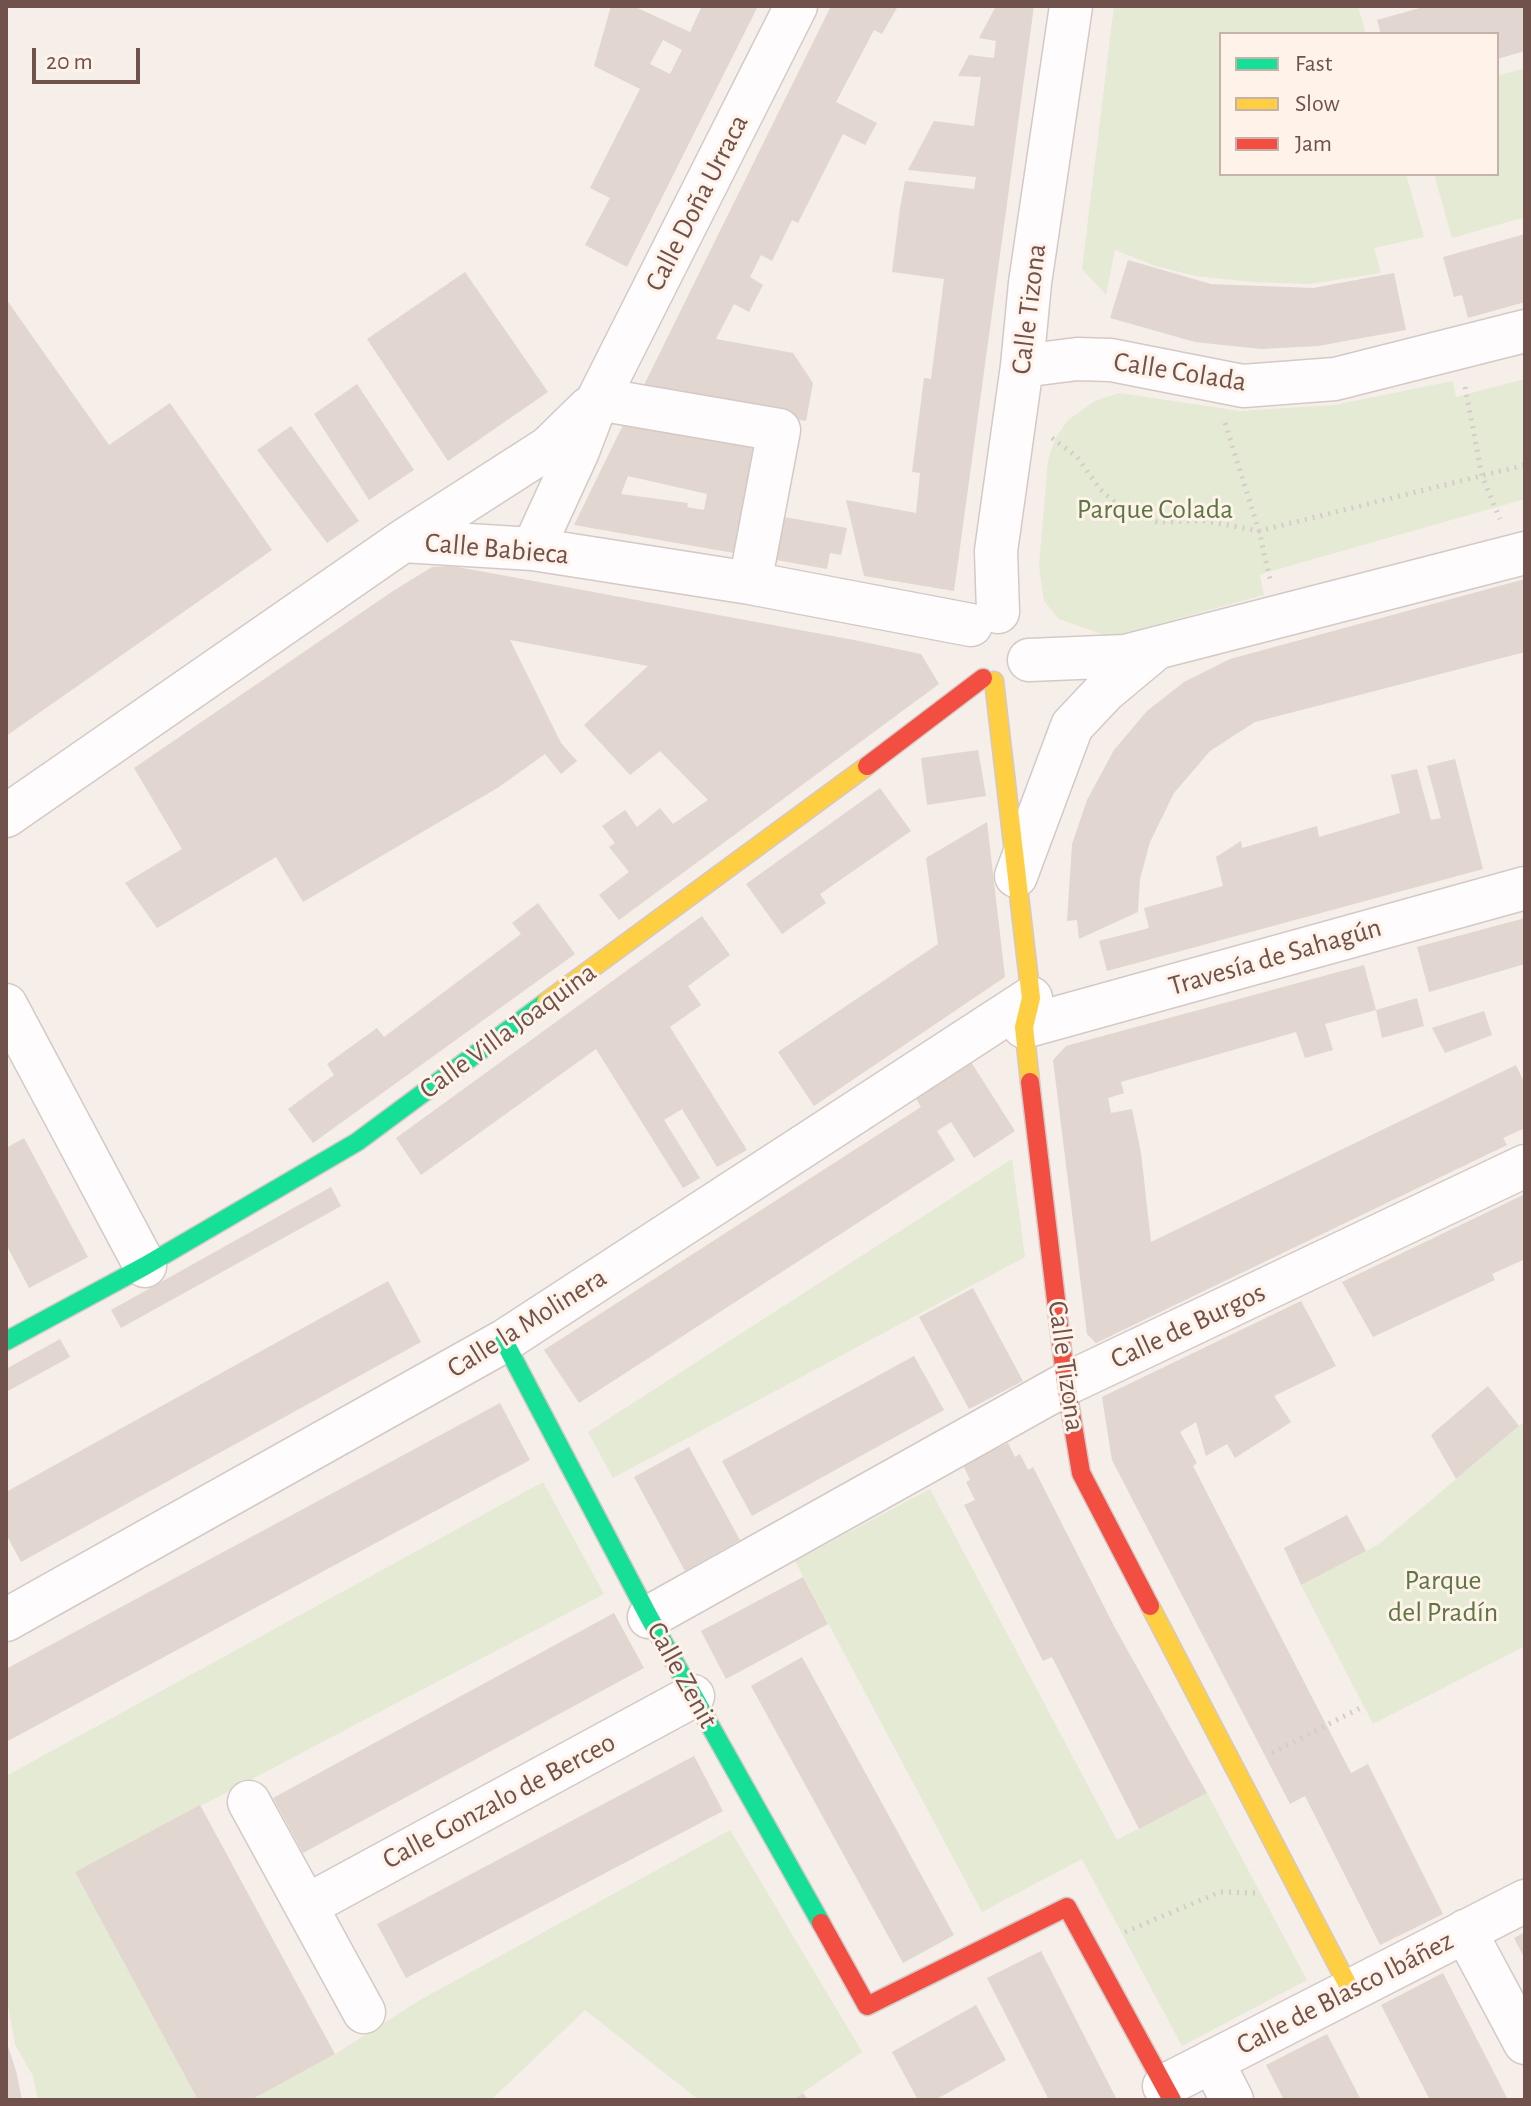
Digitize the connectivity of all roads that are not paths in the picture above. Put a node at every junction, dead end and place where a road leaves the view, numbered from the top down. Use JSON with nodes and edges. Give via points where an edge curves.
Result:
{"nodes":[{"id":1,"x":796,"y":6,"type":"edge"},
{"id":2,"x":1071,"y":6,"type":"edge"},
{"id":3,"x":1525,"y":331,"type":"edge"},
{"id":4,"x":1022,"y":366,"type":"junction"},
{"id":5,"x":598,"y":399,"type":"junction"},
{"id":6,"x":1513,"y":538,"type":"edge"},
{"id":7,"x":403,"y":541,"type":"junction"},
{"id":8,"x":533,"y":549,"type":"junction"},
{"id":9,"x":750,"y":583,"type":"junction"},
{"id":10,"x":984,"y":618,"type":"junction"},
{"id":11,"x":1155,"y":649,"type":"junction"},
{"id":12,"x":1029,"y":660,"type":"junction"},
{"id":13,"x":988,"y":680,"type":"junction"},
{"id":14,"x":6,"y":816,"type":"edge"},
{"id":15,"x":1016,"y":876,"type":"junction"},
{"id":16,"x":1525,"y":888,"type":"edge"},
{"id":17,"x":6,"y":1005,"type":"edge"},
{"id":18,"x":1027,"y":1012,"type":"junction"},
{"id":19,"x":1525,"y":1166,"type":"edge"},
{"id":20,"x":145,"y":1266,"type":"junction"},
{"id":21,"x":6,"y":1341,"type":"edge"},
{"id":22,"x":504,"y":1341,"type":"junction"},
{"id":23,"x":1066,"y":1384,"type":"junction"},
{"id":24,"x":11,"y":1606,"type":"edge"},
{"id":25,"x":649,"y":1617,"type":"junction"},
{"id":26,"x":693,"y":1696,"type":"junction"},
{"id":27,"x":249,"y":1802,"type":"dead end"},
{"id":28,"x":1525,"y":1901,"type":"edge"},
{"id":29,"x":306,"y":1906,"type":"junction"},
{"id":30,"x":1465,"y":1931,"type":"junction"},
{"id":31,"x":1350,"y":1989,"type":"junction"},
{"id":32,"x":364,"y":2012,"type":"dead end"},
{"id":33,"x":1525,"y":2043,"type":"edge"},
{"id":34,"x":1212,"y":2061,"type":"junction"},
{"id":35,"x":1168,"y":2093,"type":"edge"},
{"id":36,"x":1232,"y":2100,"type":"edge"}],
"edges":[{"from":1,"to":5,"type":"street","name":"Calle Doña Urraca"},
{"from":2,"to":4,"type":"street","name":"Calle Tizona"},
{"from":3,"to":4,"type":"street","name":"Calle Colada","via":[[1335,379],[1243,386],[1111,360]]},
{"from":4,"to":10,"type":"street","name":"Calle Tizona"},
{"from":5,"to":7,"type":"street","name":"Calle Doña Urraca","via":[[548,448]]},
{"from":5,"to":8,"type":"street","name":"Calle Doña Urraca"},
{"from":5,"to":9,"type":"street","via":[[779,430]]},
{"from":6,"to":11,"type":"street"},
{"from":7,"to":8,"type":"street","name":"Calle Babieca"},
{"from":7,"to":14,"type":"street","name":"Calle Babieca"},
{"from":8,"to":9,"type":"street","name":"Calle Babieca"},
{"from":9,"to":10,"type":"street","name":"Calle Babieca"},
{"from":10,"to":12,"type":"street","via":[[1010,615],[1027,630]]},
{"from":10,"to":13,"type":"street","via":[[964,636],[964,658]]},
{"from":11,"to":12,"type":"street","via":[[1125,656]]},
{"from":11,"to":15,"type":"street","via":[[1072,726]]},
{"from":12,"to":13,"type":"street","via":[[1010,679]]},
{"from":13,"to":15,"type":"street","name":"Calle Tizona"},
{"from":13,"to":20,"type":"street","name":"Calle Villa Joaquina","via":[[357,1142]]},
{"from":15,"to":18,"type":"street","name":"Calle Tizona"},
{"from":16,"to":18,"type":"street","name":"Travesía de Sahagún"},
{"from":17,"to":20,"type":"street"},
{"from":18,"to":22,"type":"street","name":"Calle la Molinera"},
{"from":18,"to":23,"type":"street","name":"Calle Tizona"},
{"from":19,"to":23,"type":"street","name":"Calle de Burgos"},
{"from":20,"to":21,"type":"street","name":"Calle Villa Joaquina"},
{"from":22,"to":24,"type":"street","name":"Calle la Molinera"},
{"from":22,"to":25,"type":"street","name":"Calle Zenit"},
{"from":23,"to":25,"type":"street","name":"Calle de Burgos"},
{"from":23,"to":31,"type":"street","name":"Calle Tizona","via":[[1081,1473]]},
{"from":25,"to":26,"type":"street","name":"Calle Zenit"},
{"from":26,"to":29,"type":"street","name":"Calle Gonzalo de Berceo"},
{"from":26,"to":35,"type":"street","name":"Calle Zenit","via":[[867,2006],[1067,1907]]},
{"from":27,"to":29,"type":"street"},
{"from":28,"to":30,"type":"street","name":"Calle de Blasco Ibáñez"},
{"from":29,"to":32,"type":"street"},
{"from":30,"to":31,"type":"street","name":"Calle de Blasco Ibáñez"},
{"from":30,"to":33,"type":"street"},
{"from":31,"to":34,"type":"street","name":"Calle de Blasco Ibáñez"},
{"from":34,"to":35,"type":"street","name":"Calle de Blasco Ibáñez"},
{"from":34,"to":36,"type":"street"}]}
